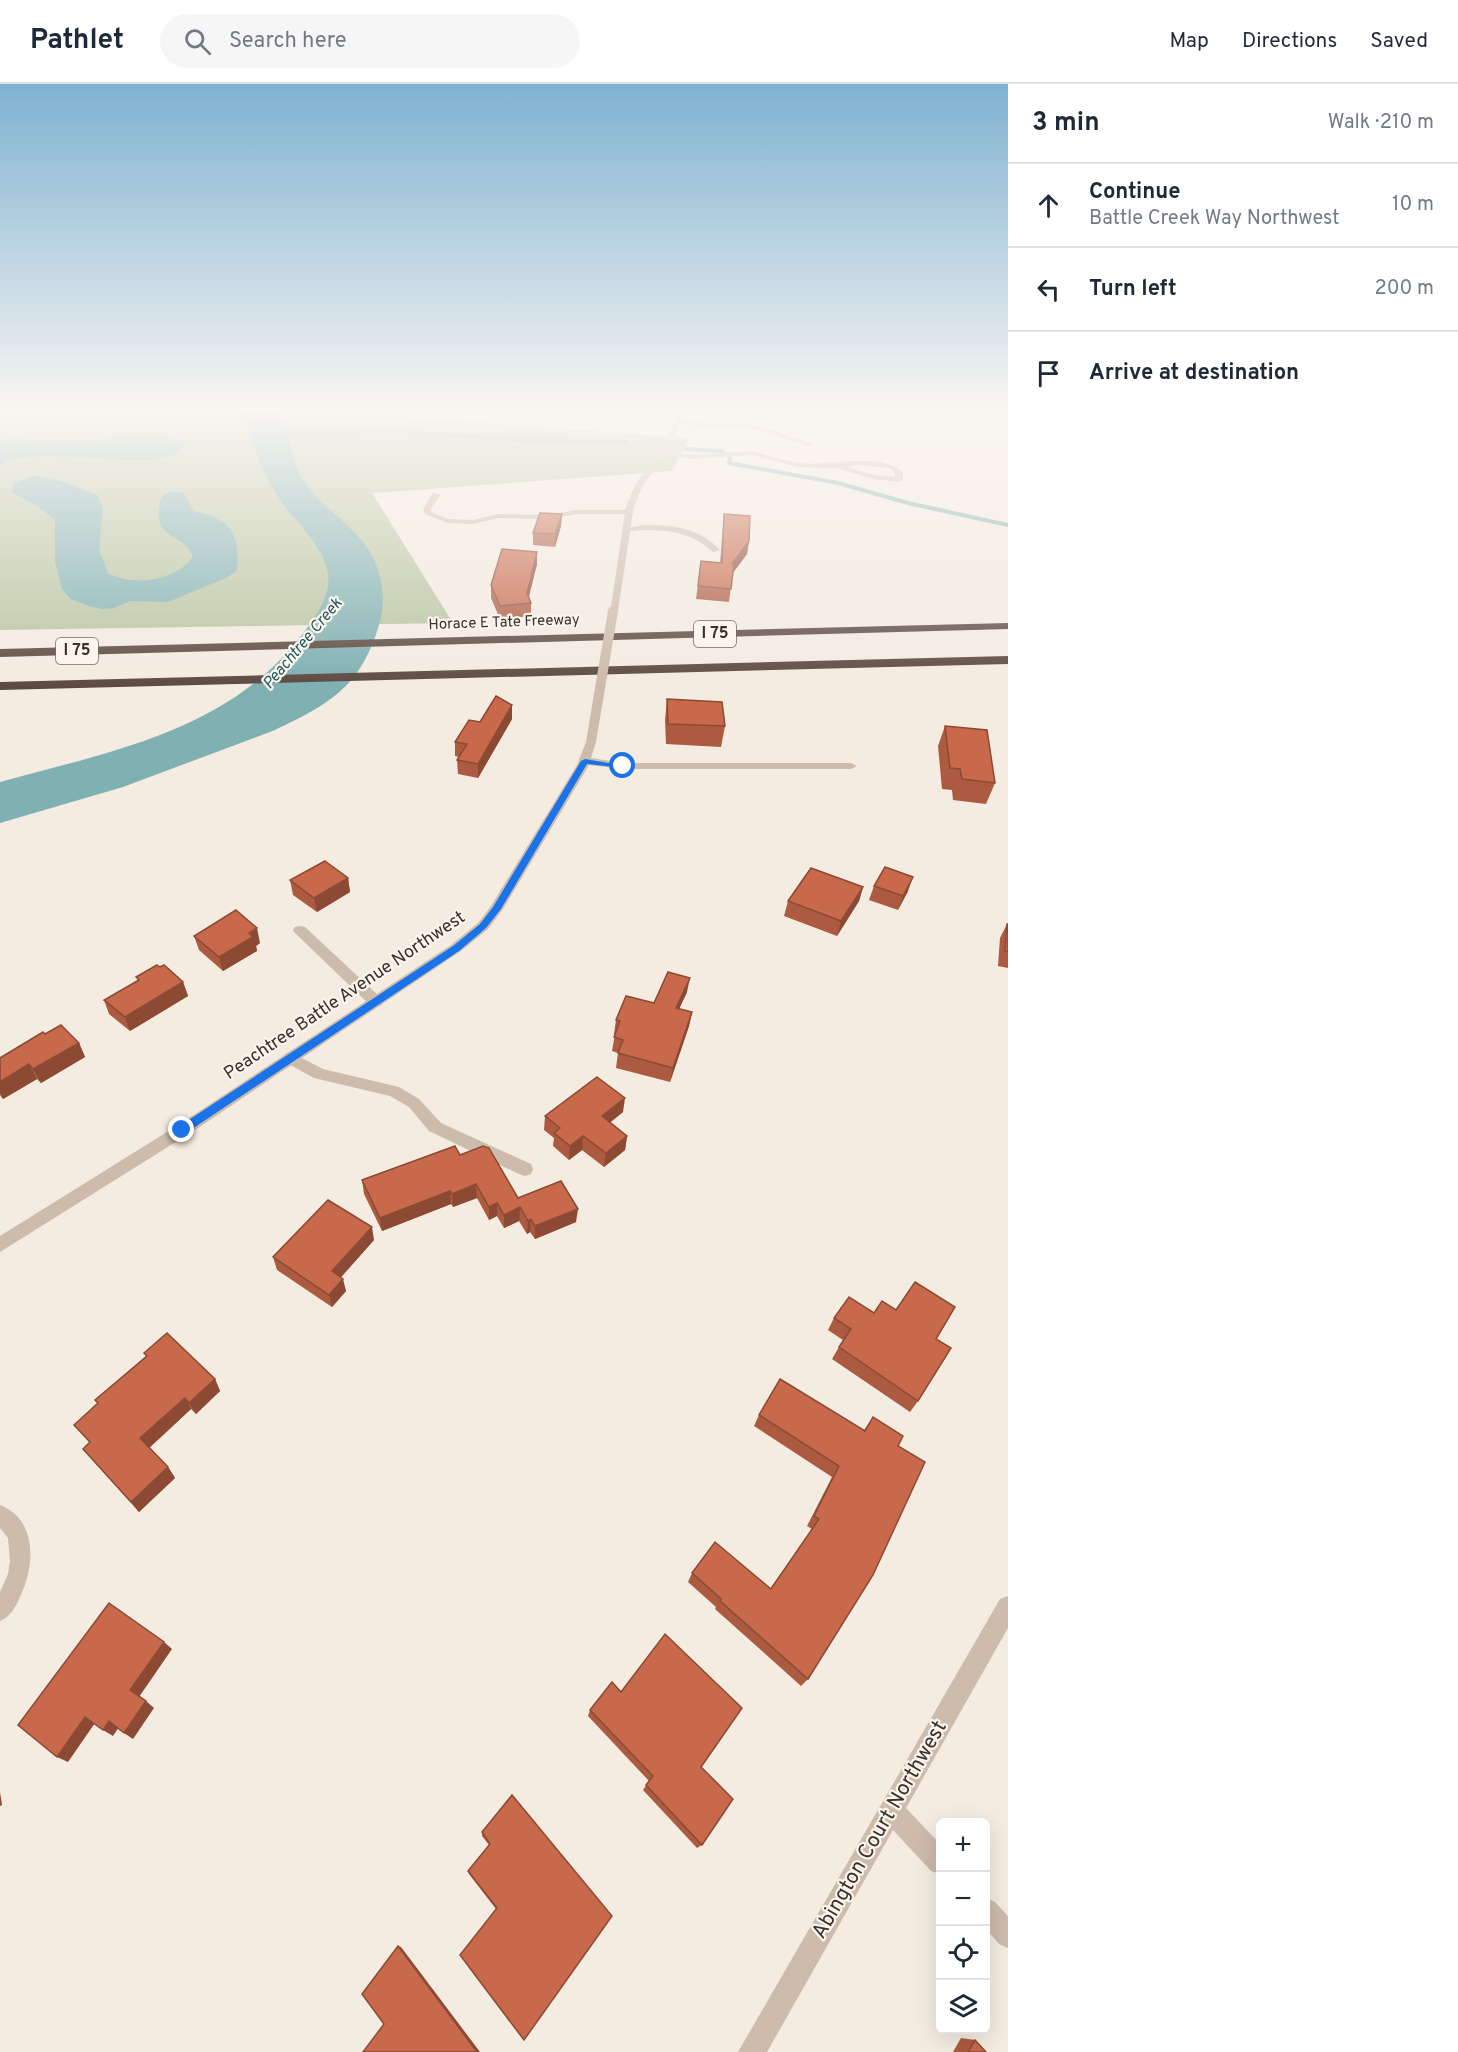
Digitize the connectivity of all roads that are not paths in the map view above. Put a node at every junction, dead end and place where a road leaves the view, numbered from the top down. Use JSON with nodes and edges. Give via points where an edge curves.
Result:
{"nodes":[{"id":1,"x":430,"y":505,"type":"edge"},
{"id":2,"x":632,"y":505,"type":"edge"},
{"id":3,"x":629,"y":512,"type":"junction"},
{"id":4,"x":626,"y":529,"type":"junction"},
{"id":5,"x":716,"y":550,"type":"dead end"},
{"id":6,"x":1008,"y":626,"type":"edge"},
{"id":7,"x":0,"y":653,"type":"edge"},
{"id":8,"x":1008,"y":660,"type":"edge"},
{"id":9,"x":0,"y":686,"type":"edge"},
{"id":10,"x":585,"y":761,"type":"junction"},
{"id":11,"x":850,"y":766,"type":"dead end"},
{"id":12,"x":300,"y":930,"type":"dead end"},
{"id":13,"x":376,"y":1002,"type":"junction"},
{"id":14,"x":290,"y":1058,"type":"junction"},
{"id":15,"x":525,"y":1169,"type":"dead end"},
{"id":16,"x":0,"y":1245,"type":"edge"},
{"id":17,"x":0,"y":1515,"type":"edge"},
{"id":18,"x":1008,"y":1607,"type":"edge"},
{"id":19,"x":0,"y":1610,"type":"edge"},
{"id":20,"x":891,"y":1810,"type":"junction"},
{"id":21,"x":936,"y":1859,"type":"edge"},
{"id":22,"x":990,"y":1915,"type":"edge"},
{"id":23,"x":1008,"y":1935,"type":"edge"},
{"id":24,"x":752,"y":2052,"type":"edge"}],
"edges":[{"from":1,"to":3,"type":"street","via":[[429,514],[448,521],[473,522],[499,516]]},
{"from":2,"to":3,"type":"street","name":"Peachtree Battle Avenue Northwest"},
{"from":3,"to":4,"type":"street","name":"Peachtree Battle Avenue Northwest"},
{"from":4,"to":5,"type":"street","via":[[647,526],[672,530],[701,537]]},
{"from":4,"to":10,"type":"street","name":"Peachtree Battle Avenue Northwest","bridge":true},
{"from":6,"to":7,"type":"highway","name":"Horace E Tate Freeway","number":"I 75"},
{"from":8,"to":9,"type":"highway","number":"I 75"},
{"from":10,"to":11,"type":"street","via":[[623,766]]},
{"from":10,"to":13,"type":"street","name":"Peachtree Battle Avenue Northwest","via":[[483,926]]},
{"from":12,"to":13,"type":"street"},
{"from":13,"to":14,"type":"street","name":"Peachtree Battle Avenue Northwest"},
{"from":14,"to":15,"type":"street","via":[[320,1074],[394,1091],[414,1102],[435,1127]]},
{"from":14,"to":16,"type":"street","name":"Peachtree Battle Avenue Northwest"},
{"from":17,"to":19,"type":"street","via":[[8,1519],[18,1536],[22,1557],[17,1581]]},
{"from":18,"to":20,"type":"street","name":"Abington Court Northwest"},
{"from":20,"to":21,"type":"street"},
{"from":20,"to":24,"type":"street","name":"Abington Court Northwest"},
{"from":22,"to":23,"type":"street"}]}
